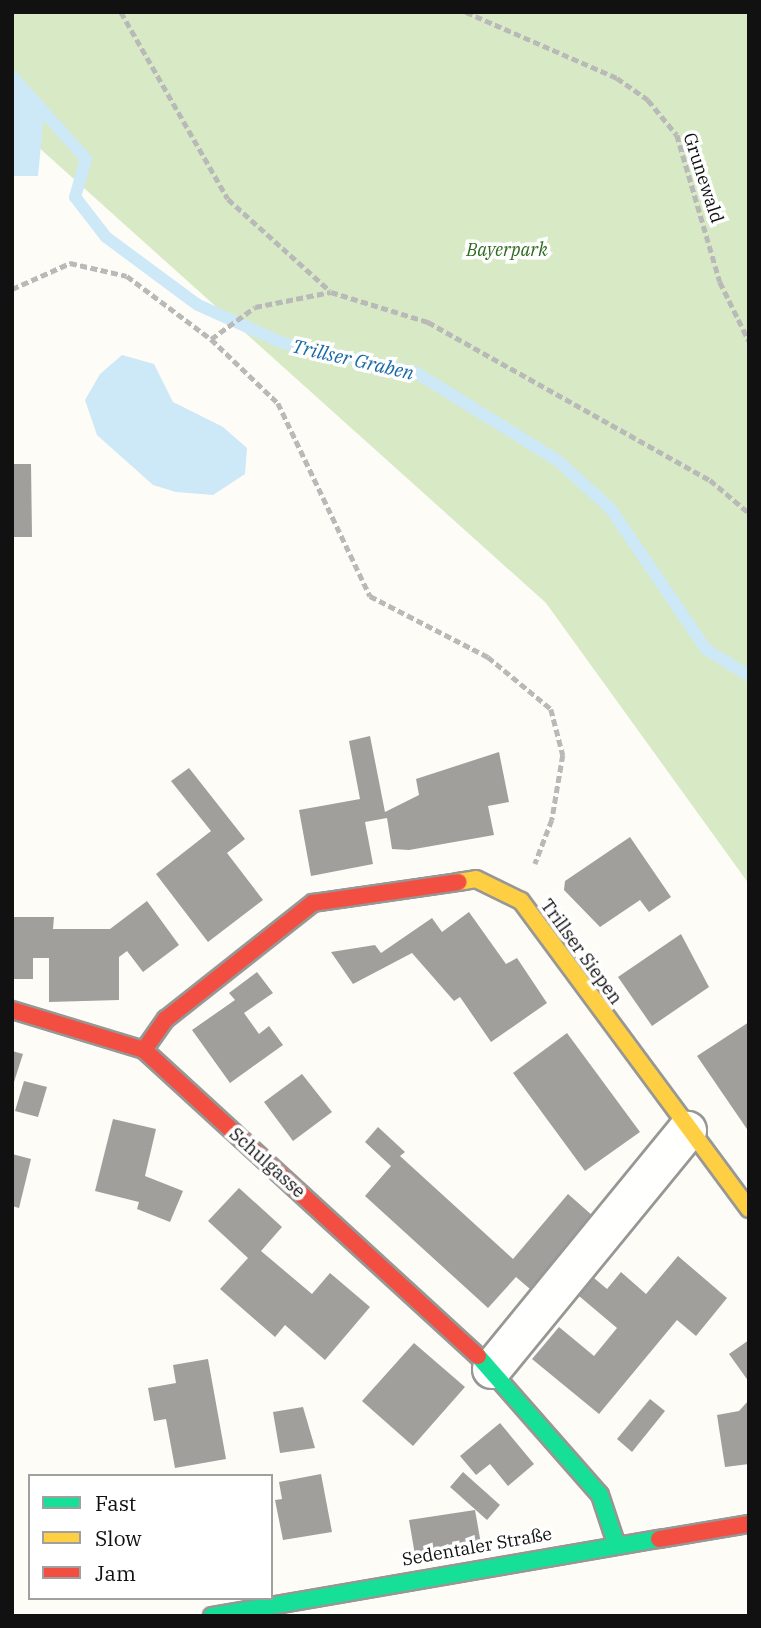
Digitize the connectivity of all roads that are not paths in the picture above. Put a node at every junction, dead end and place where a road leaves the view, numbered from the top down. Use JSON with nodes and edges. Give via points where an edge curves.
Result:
{"nodes":[{"id":1,"x":12,"y":1010,"type":"edge"},
{"id":2,"x":144,"y":1050,"type":"junction"},
{"id":3,"x":687,"y":1132,"type":"junction"},
{"id":4,"x":749,"y":1209,"type":"edge"},
{"id":5,"x":492,"y":1369,"type":"junction"},
{"id":6,"x":749,"y":1524,"type":"edge"},
{"id":7,"x":616,"y":1543,"type":"junction"},
{"id":8,"x":212,"y":1616,"type":"edge"}],
"edges":[{"from":1,"to":2,"type":"street","name":"Schulgasse"},
{"from":2,"to":3,"type":"street","name":"Trillser Siepen","via":[[166,1019],[313,903],[476,879],[521,901]]},
{"from":2,"to":5,"type":"street","name":"Schulgasse"},
{"from":3,"to":4,"type":"street","name":"Trillser Siepen"},
{"from":3,"to":5,"type":"street"},
{"from":5,"to":7,"type":"street","name":"Schulgasse","via":[[600,1495]]},
{"from":6,"to":7,"type":"street","name":"Sedentaler Straße"},
{"from":7,"to":8,"type":"street","name":"Sedentaler Straße"}]}
